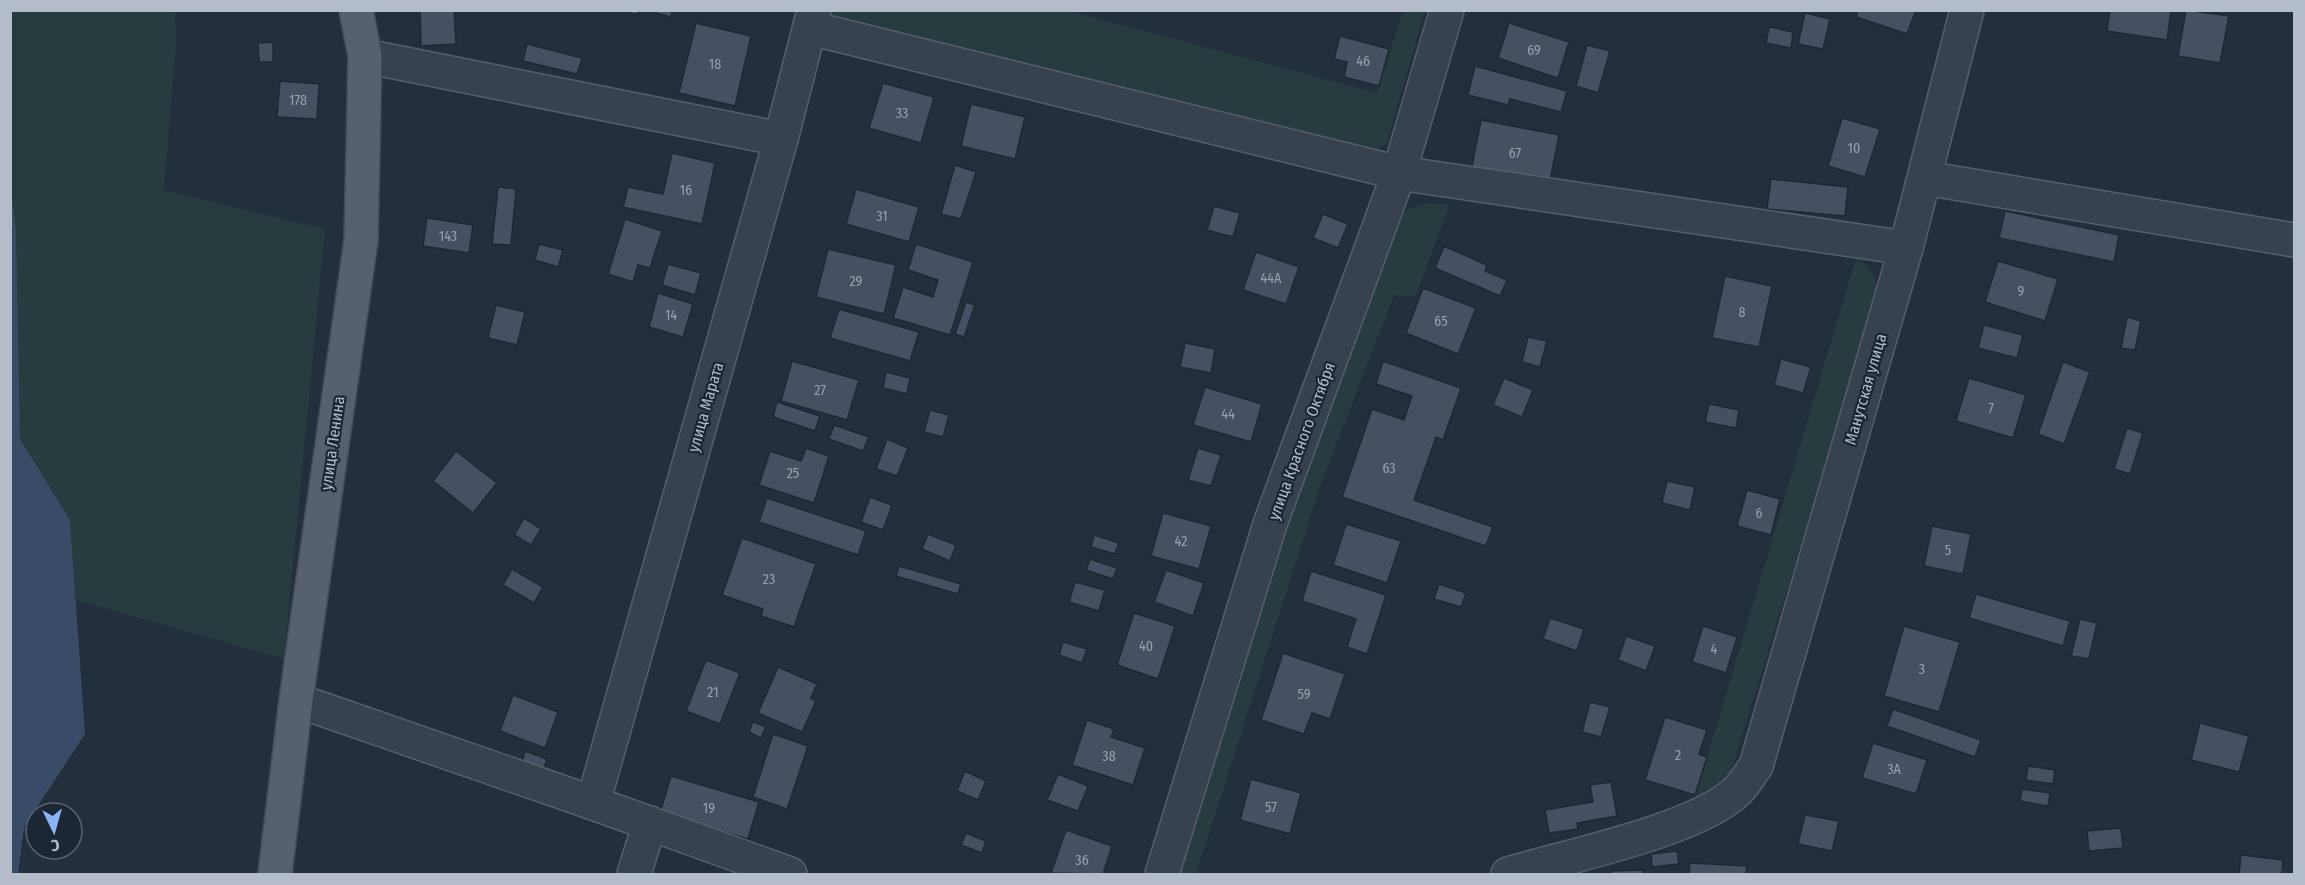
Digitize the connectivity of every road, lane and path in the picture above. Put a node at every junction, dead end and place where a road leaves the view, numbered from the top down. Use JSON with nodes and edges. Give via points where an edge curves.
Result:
{"nodes":[{"id":1,"x":357,"y":10,"type":"edge"},
{"id":2,"x":1447,"y":10,"type":"edge"},
{"id":3,"x":1967,"y":10,"type":"edge"},
{"id":4,"x":812,"y":19,"type":"edge"},
{"id":5,"x":365,"y":56,"type":"junction"},
{"id":6,"x":782,"y":139,"type":"junction"},
{"id":7,"x":1399,"y":173,"type":"junction"},
{"id":8,"x":1925,"y":178,"type":"junction"},
{"id":9,"x":2295,"y":240,"type":"edge"},
{"id":10,"x":1906,"y":248,"type":"junction"},
{"id":11,"x":296,"y":700,"type":"junction"},
{"id":12,"x":593,"y":803,"type":"junction"},
{"id":13,"x":650,"y":823,"type":"junction"},
{"id":14,"x":275,"y":874,"type":"edge"},
{"id":15,"x":634,"y":874,"type":"edge"},
{"id":16,"x":789,"y":874,"type":"edge"},
{"id":17,"x":1162,"y":874,"type":"edge"},
{"id":18,"x":1508,"y":874,"type":"edge"}],
"edges":[{"from":1,"to":5,"type":"main road","name":"улица Ленина"},
{"from":2,"to":7,"type":"street","name":"улица Красного Октября"},
{"from":3,"to":8,"type":"street","name":"Манутская улица"},
{"from":4,"to":6,"type":"street","name":"улица Марата"},
{"from":4,"to":7,"type":"street"},
{"from":5,"to":6,"type":"street"},
{"from":5,"to":11,"type":"main road","name":"улица Ленина","via":[[361,240]]},
{"from":6,"to":12,"type":"street","name":"улица Марата"},
{"from":7,"to":10,"type":"street"},
{"from":7,"to":17,"type":"street","name":"улица Красного Октября","via":[[1270,524]]},
{"from":8,"to":9,"type":"street"},
{"from":8,"to":10,"type":"street","name":"Манутская улица"},
{"from":10,"to":18,"type":"street","name":"Манутская улица","via":[[1756,766],[1736,792],[1709,810],[1672,826]]},
{"from":11,"to":12,"type":"street"},
{"from":11,"to":14,"type":"main road","name":"улица Ленина"},
{"from":12,"to":13,"type":"street"},
{"from":13,"to":15,"type":"street"},
{"from":13,"to":16,"type":"street"}]}
